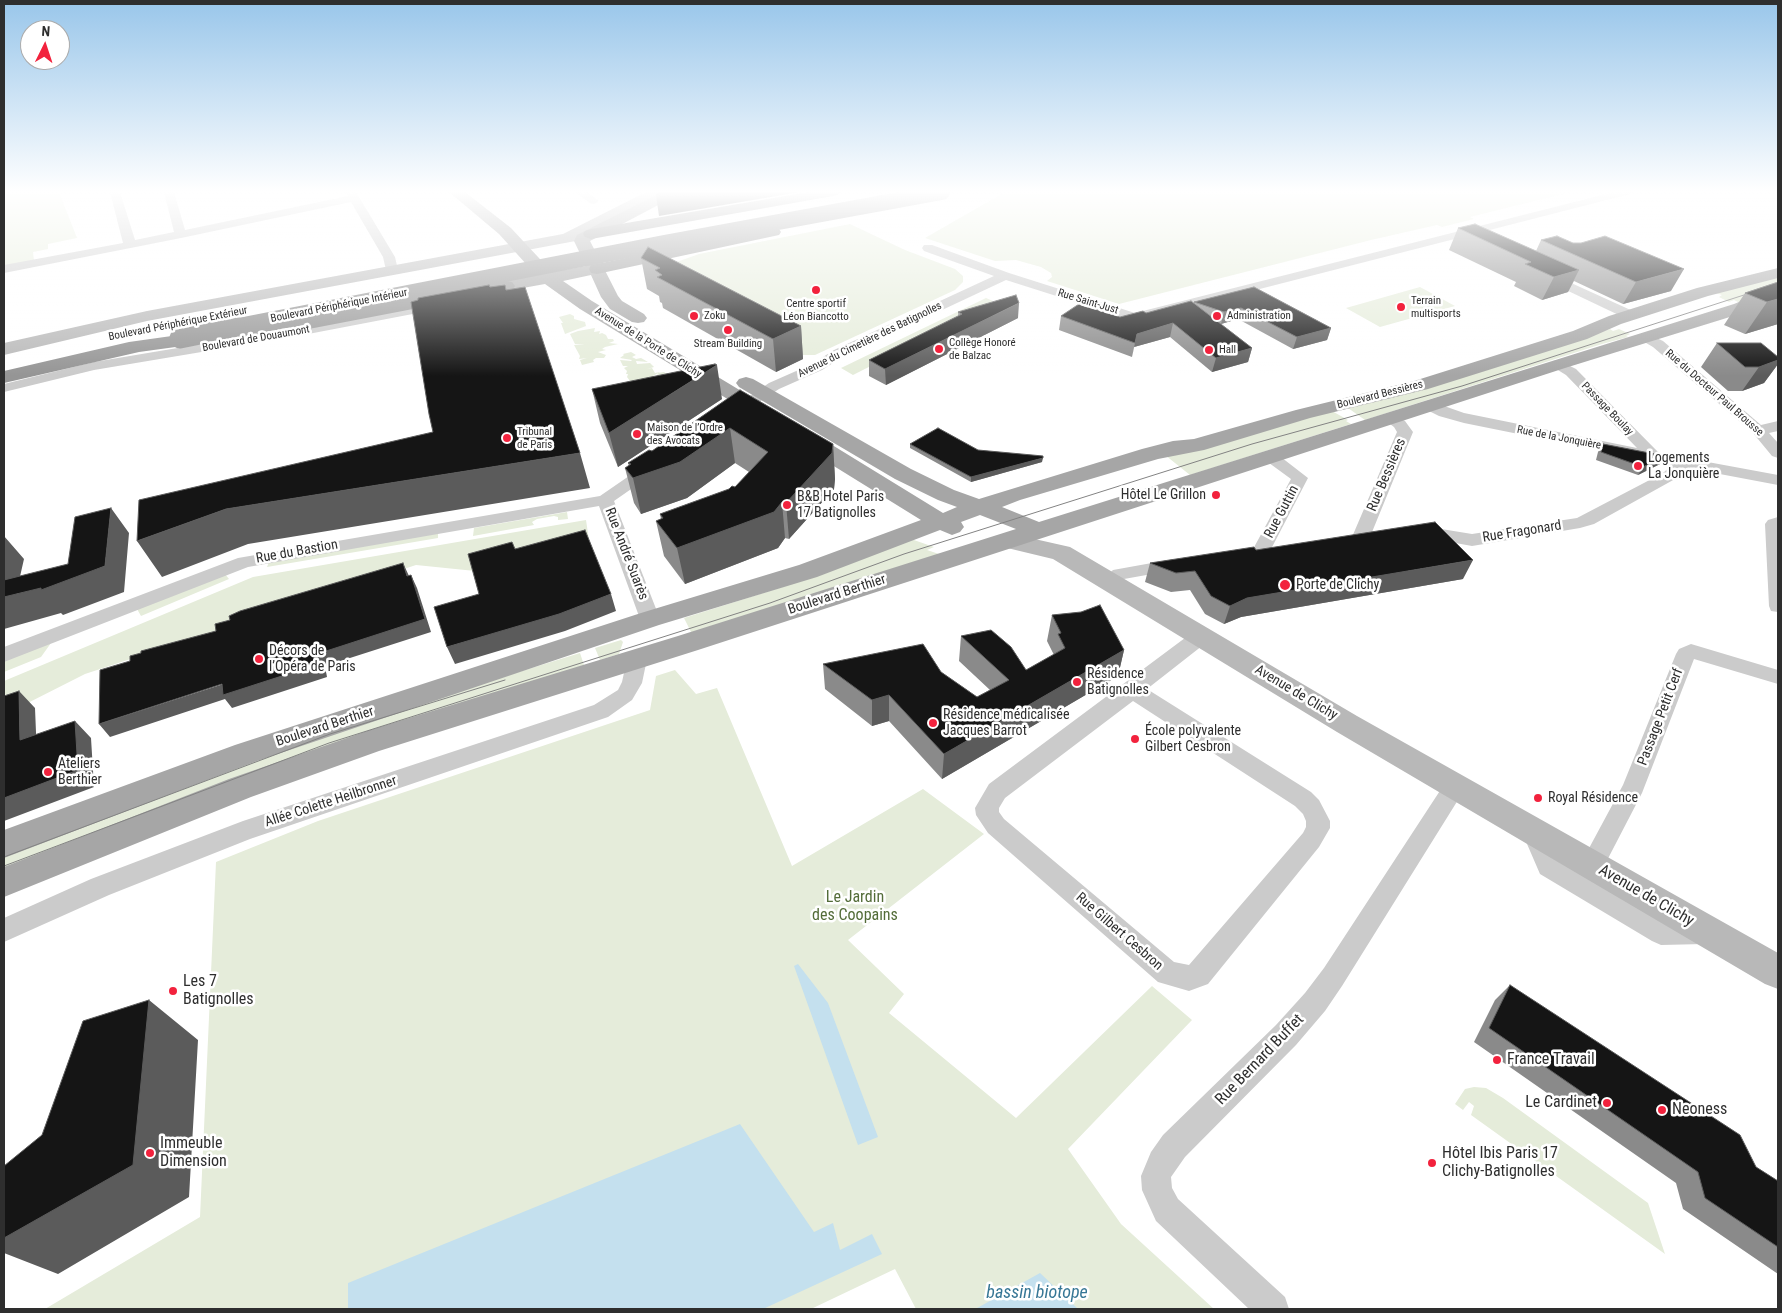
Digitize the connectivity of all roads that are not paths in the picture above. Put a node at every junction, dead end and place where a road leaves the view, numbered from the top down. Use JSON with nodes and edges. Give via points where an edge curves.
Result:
{"nodes":[{"id":1,"x":87,"y":253,"type":"edge"},
{"id":2,"x":387,"y":253,"type":"edge"},
{"id":3,"x":480,"y":253,"type":"edge"},
{"id":4,"x":525,"y":253,"type":"edge"},
{"id":5,"x":570,"y":253,"type":"edge"},
{"id":6,"x":588,"y":253,"type":"edge"},
{"id":7,"x":607,"y":253,"type":"edge"},
{"id":8,"x":671,"y":253,"type":"edge"},
{"id":9,"x":943,"y":253,"type":"edge"},
{"id":10,"x":1387,"y":253,"type":"edge"},
{"id":11,"x":4,"y":269,"type":"edge"},
{"id":12,"x":596,"y":269,"type":"junction"},
{"id":13,"x":392,"y":270,"type":"junction"},
{"id":14,"x":1536,"y":271,"type":"edge"},
{"id":15,"x":1778,"y":273,"type":"edge"},
{"id":16,"x":1005,"y":276,"type":"junction"},
{"id":17,"x":549,"y":279,"type":"junction"},
{"id":18,"x":506,"y":286,"type":"junction"},
{"id":19,"x":1778,"y":291,"type":"edge"},
{"id":20,"x":1621,"y":318,"type":"junction"},
{"id":21,"x":179,"y":330,"type":"junction"},
{"id":22,"x":1646,"y":337,"type":"junction"},
{"id":23,"x":4,"y":348,"type":"edge"},
{"id":24,"x":129,"y":348,"type":"junction"},
{"id":25,"x":4,"y":360,"type":"edge"},
{"id":26,"x":1558,"y":364,"type":"junction"},
{"id":27,"x":4,"y":377,"type":"edge"},
{"id":28,"x":4,"y":388,"type":"edge"},
{"id":29,"x":756,"y":398,"type":"junction"},
{"id":30,"x":1430,"y":406,"type":"junction"},
{"id":31,"x":1390,"y":418,"type":"junction"},
{"id":32,"x":721,"y":419,"type":"edge"},
{"id":33,"x":1778,"y":426,"type":"edge"},
{"id":34,"x":1758,"y":430,"type":"junction"},
{"id":35,"x":1778,"y":453,"type":"edge"},
{"id":36,"x":1271,"y":456,"type":"junction"},
{"id":37,"x":667,"y":457,"type":"edge"},
{"id":38,"x":1654,"y":457,"type":"junction"},
{"id":39,"x":1685,"y":463,"type":"junction"},
{"id":40,"x":1778,"y":480,"type":"edge"},
{"id":41,"x":605,"y":500,"type":"junction"},
{"id":42,"x":979,"y":507,"type":"junction"},
{"id":43,"x":941,"y":522,"type":"junction"},
{"id":44,"x":1778,"y":522,"type":"edge"},
{"id":45,"x":1037,"y":530,"type":"junction"},
{"id":46,"x":1410,"y":530,"type":"edge"},
{"id":47,"x":1380,"y":534,"type":"edge"},
{"id":48,"x":1361,"y":537,"type":"junction"},
{"id":49,"x":1342,"y":540,"type":"edge"},
{"id":50,"x":1008,"y":541,"type":"junction"},
{"id":51,"x":1279,"y":549,"type":"edge"},
{"id":52,"x":1261,"y":551,"type":"junction"},
{"id":53,"x":1061,"y":553,"type":"junction"},
{"id":54,"x":1242,"y":554,"type":"edge"},
{"id":55,"x":1194,"y":562,"type":"edge"},
{"id":56,"x":1110,"y":582,"type":"junction"},
{"id":57,"x":1778,"y":606,"type":"edge"},
{"id":58,"x":650,"y":619,"type":"junction"},
{"id":59,"x":1200,"y":637,"type":"junction"},
{"id":60,"x":4,"y":655,"type":"edge"},
{"id":61,"x":637,"y":659,"type":"junction"},
{"id":62,"x":1778,"y":677,"type":"edge"},
{"id":63,"x":1132,"y":690,"type":"junction"},
{"id":64,"x":1455,"y":786,"type":"junction"},
{"id":65,"x":1532,"y":830,"type":"junction"},
{"id":66,"x":4,"y":844,"type":"edge"},
{"id":67,"x":1592,"y":865,"type":"junction"},
{"id":68,"x":4,"y":882,"type":"edge"},
{"id":69,"x":4,"y":930,"type":"edge"},
{"id":70,"x":1707,"y":932,"type":"junction"},
{"id":71,"x":1778,"y":972,"type":"edge"},
{"id":72,"x":1273,"y":1309,"type":"edge"}],
"edges":[{"from":1,"to":11,"type":"street"},
{"from":2,"to":13,"type":"street"},
{"from":3,"to":13,"type":"main road"},
{"from":4,"to":17,"type":"main road","name":"Avenue de la Porte de Clichy"},
{"from":5,"to":21,"type":"highway","name":"Boulevard Périphérique Extérieur"},
{"from":6,"to":12,"type":"main road","name":"Avenue de la Porte de Clichy"},
{"from":7,"to":21,"type":"highway","name":"Boulevard Périphérique Intérieur","bridge":true},
{"from":8,"to":12,"type":"highway","bridge":true},
{"from":9,"to":16,"type":"street","name":"Rue Saint-Just"},
{"from":10,"to":16,"type":"street","name":"Rue Saint-Just","via":[[1135,317]]},
{"from":12,"to":17,"type":"main road"},
{"from":12,"to":29,"type":"main road","name":"Avenue de la Porte de Clichy","via":[[616,305]]},
{"from":13,"to":23,"type":"main road","via":[[147,316]]},
{"from":14,"to":20,"type":"street"},
{"from":15,"to":20,"type":"main road","name":"Boulevard Bessières","via":[[1712,289]]},
{"from":16,"to":29,"type":"street","name":"Avenue du Cimetière des Batignolles","via":[[839,353]]},
{"from":17,"to":18,"type":"main road"},
{"from":17,"to":29,"type":"main road","name":"Avenue de la Porte de Clichy","via":[[586,305]]},
{"from":18,"to":24,"type":"highway","via":[[314,322]]},
{"from":18,"to":28,"type":"street","name":"Boulevard de Douaumont","via":[[484,297],[94,366]]},
{"from":19,"to":22,"type":"main road","name":"Boulevard Bessières","via":[[1740,308]]},
{"from":20,"to":22,"type":"main road"},
{"from":20,"to":42,"type":"main road","name":"Boulevard Bessières","via":[[1580,335],[1436,381],[1196,445],[1150,454]]},
{"from":21,"to":24,"type":"highway","name":"Boulevard Périphérique Intérieur"},
{"from":21,"to":25,"type":"highway","name":"Boulevard Périphérique Extérieur"},
{"from":22,"to":26,"type":"main road","name":"Boulevard Bessières"},
{"from":22,"to":34,"type":"street","name":"Rue du Docteur Paul Brousse"},
{"from":24,"to":27,"type":"highway","name":"Boulevard Périphérique Intérieur"},
{"from":26,"to":30,"type":"main road","name":"Boulevard Bessières"},
{"from":26,"to":38,"type":"street","name":"Passage Boulay","via":[[1571,372]]},
{"from":29,"to":32,"type":"street"},
{"from":29,"to":42,"type":"main road","name":"Avenue de la Porte de Clichy","via":[[903,474]]},
{"from":29,"to":43,"type":"main road","name":"Avenue de la Porte de Clichy"},
{"from":30,"to":31,"type":"main road","name":"Boulevard Bessières"},
{"from":30,"to":38,"type":"street","name":"Rue de la Jonquière","via":[[1464,418]]},
{"from":31,"to":36,"type":"main road","name":"Boulevard Bessières"},
{"from":31,"to":48,"type":"street","name":"Rue Bessières","via":[[1405,432]]},
{"from":33,"to":34,"type":"street"},
{"from":34,"to":35,"type":"street","name":"Rue du Docteur Paul Brousse"},
{"from":36,"to":45,"type":"main road","name":"Boulevard Bessières"},
{"from":36,"to":52,"type":"street","name":"Rue Guttin","via":[[1300,478]]},
{"from":37,"to":41,"type":"street","name":"Rue André Suarès"},
{"from":38,"to":39,"type":"street","name":"Rue de la Jonquière"},
{"from":39,"to":40,"type":"street","name":"Rue de la Jonquière"},
{"from":39,"to":46,"type":"street","name":"Rue Fragonard","via":[[1669,476],[1580,523],[1472,540]]},
{"from":41,"to":58,"type":"street","name":"Rue André Suarès"},
{"from":41,"to":60,"type":"street","name":"Rue du Bastion","via":[[244,562]]},
{"from":42,"to":43,"type":"main road","name":"Boulevard Berthier"},
{"from":42,"to":45,"type":"main road","name":"Avenue de la Porte de Clichy"},
{"from":43,"to":50,"type":"main road","name":"Avenue de la Porte de Clichy","via":[[981,537]]},
{"from":43,"to":58,"type":"main road","name":"Boulevard Berthier","via":[[808,571]]},
{"from":44,"to":57,"type":"street","via":[[1774,524]]},
{"from":45,"to":50,"type":"main road","name":"Boulevard Berthier"},
{"from":45,"to":53,"type":"main road","name":"Avenue de Clichy"},
{"from":47,"to":48,"type":"street"},
{"from":48,"to":49,"type":"street"},
{"from":50,"to":53,"type":"main road","name":"Avenue de Clichy"},
{"from":50,"to":61,"type":"main road","name":"Boulevard Berthier"},
{"from":51,"to":52,"type":"street"},
{"from":52,"to":54,"type":"street"},
{"from":53,"to":56,"type":"main road","name":"Avenue de Clichy"},
{"from":55,"to":56,"type":"street","via":[[1119,574]]},
{"from":56,"to":59,"type":"main road","name":"Avenue de Clichy"},
{"from":58,"to":61,"type":"main road"},
{"from":58,"to":66,"type":"main road","name":"Boulevard Berthier","via":[[246,753]]},
{"from":59,"to":63,"type":"street","name":"Rue Gilbert Cesbron"},
{"from":59,"to":64,"type":"main road","name":"Avenue de Clichy"},
{"from":61,"to":68,"type":"main road","name":"Boulevard Berthier","via":[[379,739],[240,788]]},
{"from":61,"to":69,"type":"street","name":"Allée Colette Heilbronner","via":[[632,683],[625,695],[606,709],[243,831],[100,887]]},
{"from":62,"to":67,"type":"street","name":"Passage Petit Cerf","via":[[1699,652],[1686,654],[1634,787]]},
{"from":63,"to":63,"type":"street","name":"Rue Gilbert Cesbron","via":[[997,791],[991,799],[988,815],[996,826],[1167,973],[1189,978],[1199,975],[1311,840],[1318,822],[1303,799]]},
{"from":64,"to":65,"type":"main road","name":"Avenue de Clichy"},
{"from":64,"to":72,"type":"street","name":"Rue Bernard Buffet","via":[[1315,1002],[1174,1146],[1156,1176],[1157,1190],[1167,1210]]},
{"from":65,"to":67,"type":"main road","name":"Avenue de Clichy"},
{"from":65,"to":70,"type":"street","name":"Avenue de Clichy","via":[[1549,867],[1661,933]]},
{"from":67,"to":70,"type":"main road","name":"Avenue de Clichy"},
{"from":70,"to":71,"type":"main road","name":"Avenue de Clichy"}]}
